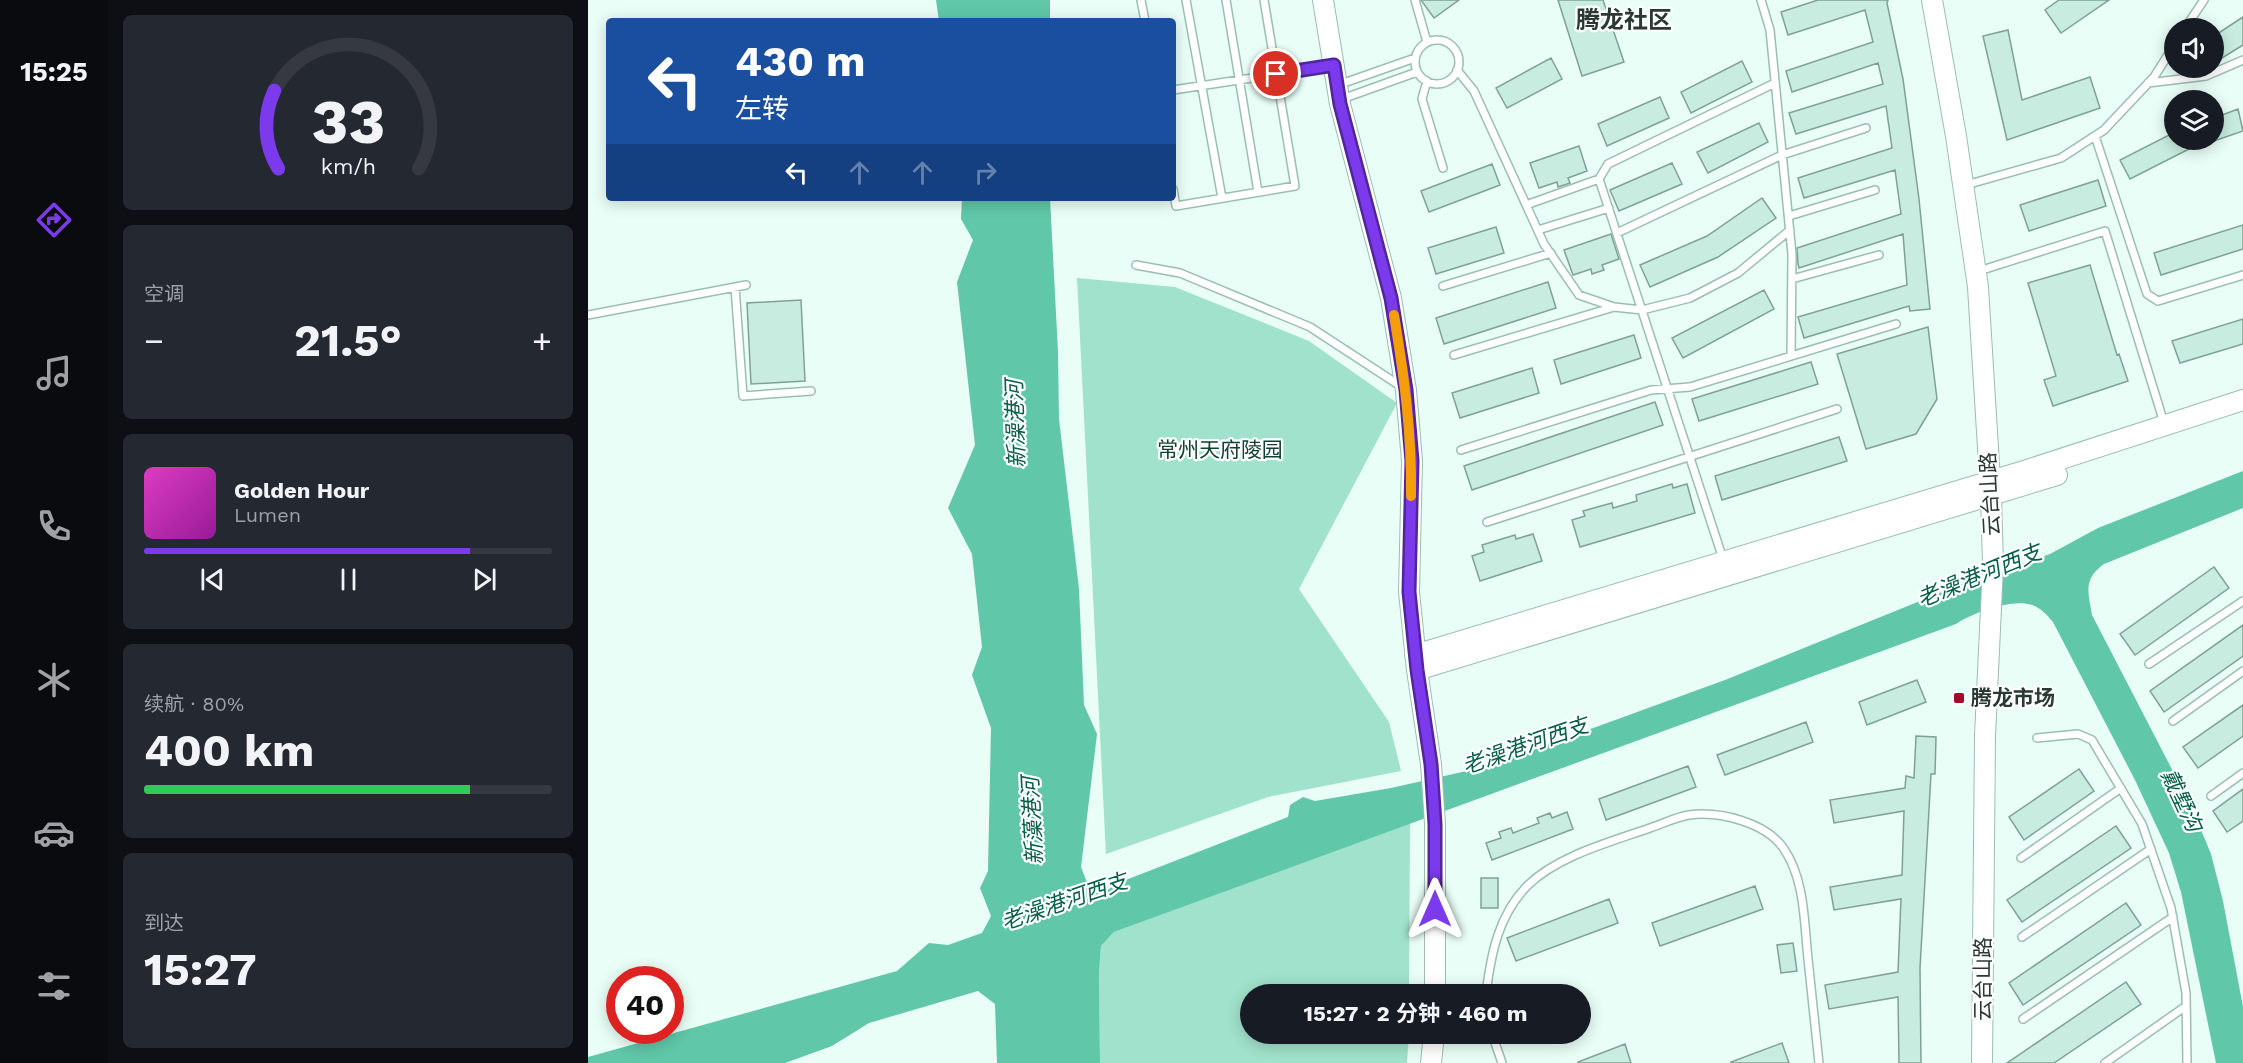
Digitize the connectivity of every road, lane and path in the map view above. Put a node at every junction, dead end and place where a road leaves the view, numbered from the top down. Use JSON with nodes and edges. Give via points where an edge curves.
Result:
{"nodes":[{"id":1,"x":1141,"y":0,"type":"edge"},
{"id":2,"x":1185,"y":0,"type":"edge"},
{"id":3,"x":1226,"y":0,"type":"edge"},
{"id":4,"x":1264,"y":0,"type":"edge"},
{"id":5,"x":1323,"y":0,"type":"edge"},
{"id":6,"x":1415,"y":0,"type":"edge"},
{"id":7,"x":1761,"y":0,"type":"edge"},
{"id":8,"x":1932,"y":0,"type":"edge"},
{"id":9,"x":2204,"y":0,"type":"edge"},
{"id":10,"x":1144,"y":18,"type":"edge"},
{"id":11,"x":2192,"y":18,"type":"edge"},
{"id":12,"x":1427,"y":42,"type":"junction"},
{"id":13,"x":1415,"y":58,"type":"junction"},
{"id":14,"x":2164,"y":60,"type":"edge"},
{"id":15,"x":2243,"y":60,"type":"edge"},
{"id":16,"x":1334,"y":65,"type":"junction"},
{"id":17,"x":1457,"y":70,"type":"junction"},
{"id":18,"x":1417,"y":72,"type":"junction"},
{"id":19,"x":1276,"y":74,"type":"junction"},
{"id":20,"x":1239,"y":80,"type":"junction"},
{"id":21,"x":1427,"y":81,"type":"junction"},
{"id":22,"x":1775,"y":83,"type":"junction"},
{"id":23,"x":2148,"y":83,"type":"junction"},
{"id":24,"x":1201,"y":85,"type":"junction"},
{"id":25,"x":1176,"y":89,"type":"edge"},
{"id":26,"x":1338,"y":92,"type":"junction"},
{"id":27,"x":1866,"y":128,"type":"dead end"},
{"id":28,"x":2095,"y":136,"type":"junction"},
{"id":29,"x":1782,"y":155,"type":"junction"},
{"id":30,"x":1443,"y":168,"type":"dead end"},
{"id":31,"x":1599,"y":179,"type":"junction"},
{"id":32,"x":1963,"y":185,"type":"junction"},
{"id":33,"x":1875,"y":190,"type":"dead end"},
{"id":34,"x":1258,"y":192,"type":"junction"},
{"id":35,"x":1222,"y":198,"type":"junction"},
{"id":36,"x":1175,"y":201,"type":"edge"},
{"id":37,"x":1526,"y":205,"type":"junction"},
{"id":38,"x":1609,"y":208,"type":"junction"},
{"id":39,"x":1789,"y":216,"type":"junction"},
{"id":40,"x":1538,"y":230,"type":"junction"},
{"id":41,"x":1790,"y":230,"type":"junction"},
{"id":42,"x":1617,"y":233,"type":"junction"},
{"id":43,"x":1551,"y":253,"type":"junction"},
{"id":44,"x":1879,"y":255,"type":"dead end"},
{"id":45,"x":1136,"y":265,"type":"dead end"},
{"id":46,"x":1976,"y":272,"type":"junction"},
{"id":47,"x":2243,"y":274,"type":"edge"},
{"id":48,"x":1792,"y":279,"type":"junction"},
{"id":49,"x":746,"y":285,"type":"dead end"},
{"id":50,"x":1443,"y":286,"type":"dead end"},
{"id":51,"x":735,"y":287,"type":"junction"},
{"id":52,"x":1614,"y":307,"type":"junction"},
{"id":53,"x":1642,"y":310,"type":"junction"},
{"id":54,"x":588,"y":315,"type":"edge"},
{"id":55,"x":1896,"y":324,"type":"dead end"},
{"id":56,"x":1454,"y":355,"type":"dead end"},
{"id":57,"x":1791,"y":356,"type":"junction"},
{"id":58,"x":1667,"y":389,"type":"junction"},
{"id":59,"x":1406,"y":390,"type":"junction"},
{"id":60,"x":811,"y":391,"type":"dead end"},
{"id":61,"x":2243,"y":400,"type":"edge"},
{"id":62,"x":1837,"y":409,"type":"dead end"},
{"id":63,"x":2243,"y":414,"type":"edge"},
{"id":64,"x":2165,"y":426,"type":"junction"},
{"id":65,"x":1461,"y":450,"type":"dead end"},
{"id":66,"x":1689,"y":457,"type":"junction"},
{"id":67,"x":1990,"y":489,"type":"junction"},
{"id":68,"x":1487,"y":522,"type":"dead end"},
{"id":69,"x":1723,"y":562,"type":"junction"},
{"id":70,"x":2243,"y":601,"type":"edge"},
{"id":71,"x":1416,"y":662,"type":"junction"},
{"id":72,"x":2150,"y":664,"type":"dead end"},
{"id":73,"x":2243,"y":671,"type":"edge"},
{"id":74,"x":2173,"y":721,"type":"dead end"},
{"id":75,"x":2037,"y":738,"type":"dead end"},
{"id":76,"x":2243,"y":773,"type":"edge"},
{"id":77,"x":2121,"y":788,"type":"junction"},
{"id":78,"x":2211,"y":796,"type":"dead end"},
{"id":79,"x":2151,"y":849,"type":"junction"},
{"id":80,"x":2021,"y":858,"type":"dead end"},
{"id":81,"x":2173,"y":917,"type":"junction"},
{"id":82,"x":2022,"y":937,"type":"dead end"},
{"id":83,"x":1435,"y":984,"type":"edge"},
{"id":84,"x":1488,"y":984,"type":"edge"},
{"id":85,"x":2186,"y":1006,"type":"junction"},
{"id":86,"x":2023,"y":1019,"type":"dead end"},
{"id":87,"x":1433,"y":1044,"type":"edge"},
{"id":88,"x":1495,"y":1044,"type":"edge"},
{"id":89,"x":1431,"y":1063,"type":"edge"},
{"id":90,"x":1502,"y":1063,"type":"edge"},
{"id":91,"x":1819,"y":1063,"type":"edge"},
{"id":92,"x":1983,"y":1063,"type":"edge"},
{"id":93,"x":2105,"y":1063,"type":"edge"},
{"id":94,"x":2187,"y":1063,"type":"edge"}],
"edges":[{"from":1,"to":10,"type":"lane"},
{"from":2,"to":24,"type":"lane"},
{"from":3,"to":20,"type":"lane"},
{"from":4,"to":19,"type":"lane"},
{"from":5,"to":16,"type":"street"},
{"from":6,"to":12,"type":"lane"},
{"from":7,"to":22,"type":"lane","via":[[1770,30]]},
{"from":8,"to":32,"type":"street","name":"云台山路"},
{"from":9,"to":11,"type":"lane"},
{"from":12,"to":13,"type":"lane"},
{"from":12,"to":17,"type":"lane","via":[[1442,41],[1454,49]]},
{"from":13,"to":18,"type":"lane"},
{"from":13,"to":26,"type":"lane"},
{"from":14,"to":23,"type":"lane"},
{"from":15,"to":23,"type":"lane","via":[[2206,76]]},
{"from":16,"to":19,"type":"lane"},
{"from":16,"to":26,"type":"street"},
{"from":17,"to":21,"type":"lane","via":[[1447,81]]},
{"from":17,"to":37,"type":"lane","via":[[1474,90]]},
{"from":18,"to":21,"type":"lane"},
{"from":18,"to":26,"type":"lane"},
{"from":19,"to":20,"type":"lane"},
{"from":19,"to":34,"type":"lane","via":[[1295,186]]},
{"from":20,"to":24,"type":"lane"},
{"from":20,"to":34,"type":"lane"},
{"from":21,"to":30,"type":"lane","via":[[1422,99]]},
{"from":22,"to":29,"type":"lane"},
{"from":22,"to":31,"type":"lane","via":[[1608,164]]},
{"from":23,"to":28,"type":"lane"},
{"from":24,"to":25,"type":"lane"},
{"from":24,"to":35,"type":"lane"},
{"from":26,"to":59,"type":"street","via":[[1391,298]]},
{"from":27,"to":29,"type":"lane"},
{"from":28,"to":32,"type":"lane","via":[[2061,158]]},
{"from":28,"to":47,"type":"lane","via":[[2147,294],[2158,301]]},
{"from":29,"to":39,"type":"lane"},
{"from":29,"to":42,"type":"lane"},
{"from":31,"to":37,"type":"lane"},
{"from":31,"to":38,"type":"lane"},
{"from":32,"to":46,"type":"street","name":"云台山路"},
{"from":33,"to":39,"type":"lane"},
{"from":34,"to":35,"type":"lane"},
{"from":35,"to":36,"type":"lane","via":[[1176,206]]},
{"from":37,"to":40,"type":"lane"},
{"from":38,"to":40,"type":"lane"},
{"from":38,"to":42,"type":"lane"},
{"from":39,"to":41,"type":"lane"},
{"from":40,"to":43,"type":"lane"},
{"from":41,"to":48,"type":"lane"},
{"from":41,"to":53,"type":"lane","via":[[1738,273],[1690,298]]},
{"from":42,"to":53,"type":"lane"},
{"from":43,"to":50,"type":"lane"},
{"from":43,"to":52,"type":"lane","via":[[1579,295]]},
{"from":44,"to":48,"type":"lane"},
{"from":45,"to":59,"type":"lane","via":[[1180,273],[1311,327]]},
{"from":46,"to":64,"type":"lane","via":[[2105,231]]},
{"from":46,"to":67,"type":"street","name":"云台山路"},
{"from":48,"to":57,"type":"lane"},
{"from":49,"to":51,"type":"lane"},
{"from":51,"to":54,"type":"lane"},
{"from":51,"to":60,"type":"lane","via":[[743,396]]},
{"from":52,"to":53,"type":"lane"},
{"from":52,"to":56,"type":"lane"},
{"from":53,"to":58,"type":"lane"},
{"from":55,"to":57,"type":"lane"},
{"from":57,"to":58,"type":"lane","via":[[1690,387]]},
{"from":58,"to":65,"type":"lane","via":[[1651,390]]},
{"from":58,"to":66,"type":"lane"},
{"from":59,"to":71,"type":"street","via":[[1412,461],[1409,592]]},
{"from":61,"to":64,"type":"street"},
{"from":62,"to":66,"type":"lane"},
{"from":63,"to":67,"type":"street"},
{"from":64,"to":67,"type":"street"},
{"from":66,"to":68,"type":"lane"},
{"from":66,"to":69,"type":"lane"},
{"from":67,"to":69,"type":"street"},
{"from":67,"to":71,"type":"street"},
{"from":67,"to":92,"type":"street","name":"云台山路","via":[[1993,565],[1985,736]]},
{"from":69,"to":71,"type":"street"},
{"from":70,"to":72,"type":"lane"},
{"from":71,"to":83,"type":"street","via":[[1431,764],[1435,824]]},
{"from":73,"to":74,"type":"lane"},
{"from":75,"to":77,"type":"lane","via":[[2078,734],[2092,740]]},
{"from":76,"to":78,"type":"lane"},
{"from":77,"to":79,"type":"lane"},
{"from":77,"to":80,"type":"lane"},
{"from":79,"to":81,"type":"lane"},
{"from":79,"to":82,"type":"lane"},
{"from":81,"to":85,"type":"lane"},
{"from":81,"to":86,"type":"lane"},
{"from":84,"to":91,"type":"lane","via":[[1496,935],[1511,906],[1528,885],[1550,868],[1594,847],[1688,815],[1743,821],[1766,832],[1793,865],[1802,899]]},
{"from":85,"to":93,"type":"lane"},
{"from":85,"to":94,"type":"lane"},
{"from":87,"to":89,"type":"street"},
{"from":88,"to":90,"type":"lane"}]}
